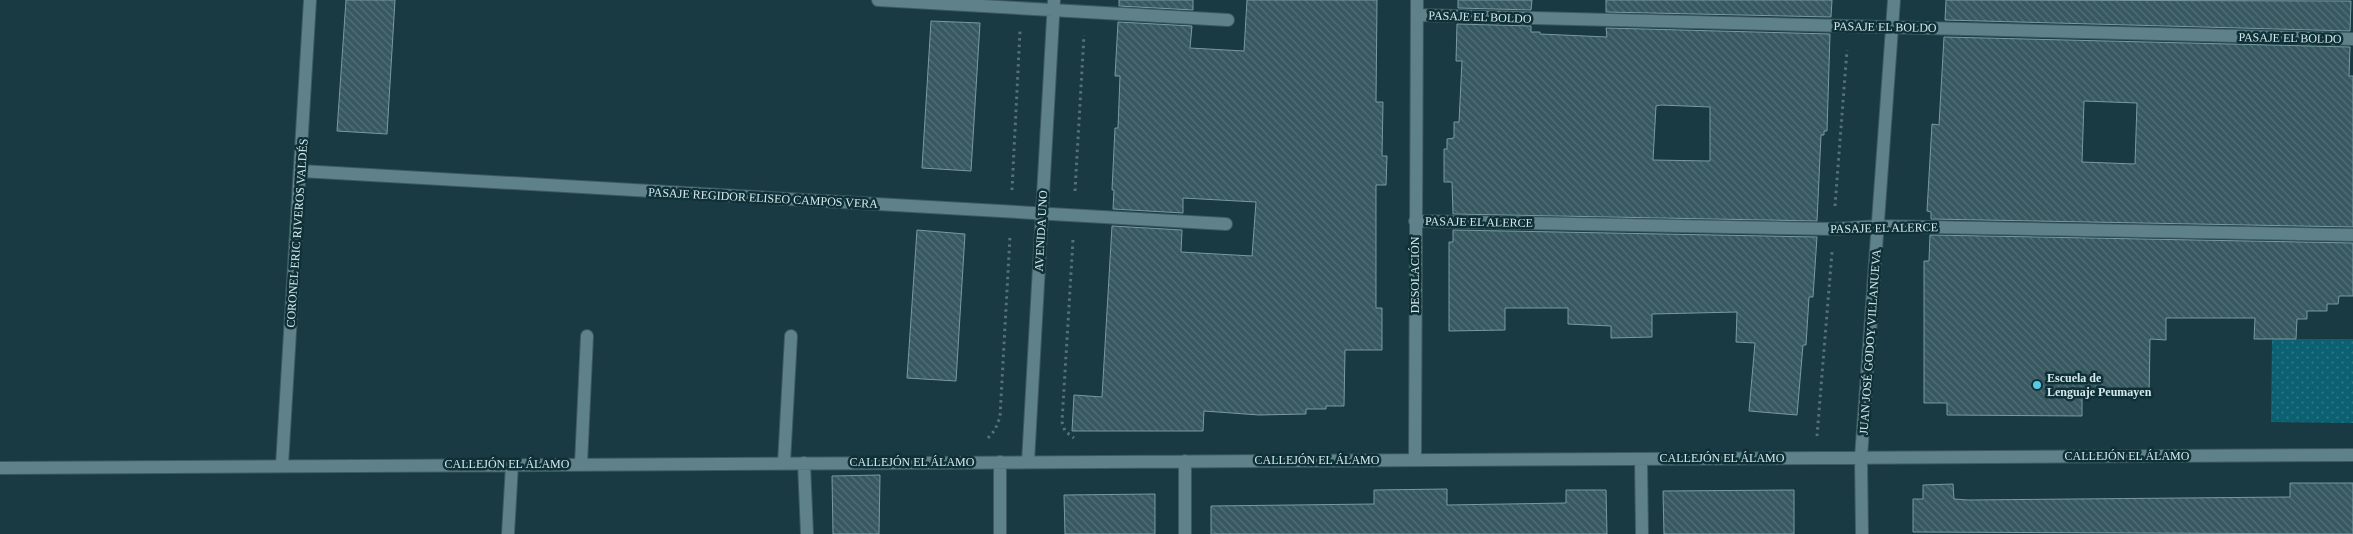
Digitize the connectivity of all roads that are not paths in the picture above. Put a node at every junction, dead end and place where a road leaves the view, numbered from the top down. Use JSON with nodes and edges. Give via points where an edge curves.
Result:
{"nodes":[{"id":1,"x":310,"y":0,"type":"edge"},
{"id":2,"x":878,"y":0,"type":"edge"},
{"id":3,"x":1417,"y":0,"type":"edge"},
{"id":4,"x":1894,"y":0,"type":"edge"},
{"id":5,"x":1054,"y":5,"type":"edge"},
{"id":6,"x":1417,"y":15,"type":"junction"},
{"id":7,"x":1228,"y":20,"type":"dead end"},
{"id":8,"x":1892,"y":27,"type":"junction"},
{"id":9,"x":2353,"y":39,"type":"edge"},
{"id":10,"x":301,"y":171,"type":"junction"},
{"id":11,"x":1042,"y":214,"type":"junction"},
{"id":12,"x":1415,"y":221,"type":"junction"},
{"id":13,"x":1226,"y":224,"type":"dead end"},
{"id":14,"x":1878,"y":226,"type":"junction"},
{"id":15,"x":2353,"y":235,"type":"edge"},
{"id":16,"x":587,"y":336,"type":"dead end"},
{"id":17,"x":791,"y":336,"type":"dead end"},
{"id":18,"x":2353,"y":455,"type":"edge"},
{"id":19,"x":1861,"y":457,"type":"junction"},
{"id":20,"x":1641,"y":458,"type":"junction"},
{"id":21,"x":1415,"y":460,"type":"junction"},
{"id":22,"x":1184,"y":461,"type":"junction"},
{"id":23,"x":804,"y":462,"type":"junction"},
{"id":24,"x":1000,"y":462,"type":"junction"},
{"id":25,"x":1028,"y":462,"type":"junction"},
{"id":26,"x":784,"y":463,"type":"junction"},
{"id":27,"x":512,"y":464,"type":"junction"},
{"id":28,"x":581,"y":464,"type":"junction"},
{"id":29,"x":282,"y":465,"type":"junction"},
{"id":30,"x":0,"y":468,"type":"edge"},
{"id":31,"x":508,"y":534,"type":"edge"},
{"id":32,"x":807,"y":534,"type":"edge"},
{"id":33,"x":1000,"y":534,"type":"edge"},
{"id":34,"x":1185,"y":534,"type":"edge"},
{"id":35,"x":1642,"y":534,"type":"edge"},
{"id":36,"x":1862,"y":534,"type":"edge"}],
"edges":[{"from":1,"to":10,"type":"street","name":"CORONEL ERIC RIVEROS VALDÉS"},
{"from":2,"to":5,"type":"street"},
{"from":3,"to":6,"type":"street","name":"DESOLACIÓN"},
{"from":4,"to":8,"type":"street","name":"JUAN JOSÉ GODOY VILLANUEVA"},
{"from":5,"to":7,"type":"street","via":[[1080,12]]},
{"from":5,"to":11,"type":"street","name":"AVENIDA UNO"},
{"from":6,"to":8,"type":"street","name":"PASAJE EL BOLDO"},
{"from":6,"to":12,"type":"street","name":"DESOLACIÓN"},
{"from":8,"to":9,"type":"street","name":"PASAJE EL BOLDO"},
{"from":8,"to":14,"type":"street","name":"JUAN JOSÉ GODOY VILLANUEVA"},
{"from":10,"to":11,"type":"street","name":"PASAJE REGIDOR ELISEO CAMPOS VERA"},
{"from":10,"to":29,"type":"street","name":"CORONEL ERIC RIVEROS VALDÉS"},
{"from":11,"to":13,"type":"street","name":"PASAJE REGIDOR ELISEO CAMPOS VERA"},
{"from":11,"to":25,"type":"street","name":"AVENIDA UNO"},
{"from":12,"to":14,"type":"street","name":"PASAJE EL ALERCE","via":[[1834,229]]},
{"from":12,"to":21,"type":"street","name":"DESOLACIÓN"},
{"from":14,"to":15,"type":"street","name":"PASAJE EL ALERCE"},
{"from":14,"to":19,"type":"street","name":"JUAN JOSÉ GODOY VILLANUEVA"},
{"from":16,"to":28,"type":"street"},
{"from":17,"to":26,"type":"street"},
{"from":18,"to":19,"type":"street","name":"CALLEJÓN EL ÁLAMO"},
{"from":19,"to":20,"type":"street","name":"CALLEJÓN EL ÁLAMO"},
{"from":19,"to":36,"type":"street","name":"JUAN JOSÉ GODOY VILLANUEVA"},
{"from":20,"to":21,"type":"street","name":"CALLEJÓN EL ÁLAMO"},
{"from":20,"to":35,"type":"street"},
{"from":21,"to":22,"type":"street","name":"CALLEJÓN EL ÁLAMO"},
{"from":22,"to":25,"type":"street","name":"CALLEJÓN EL ÁLAMO"},
{"from":22,"to":34,"type":"street"},
{"from":23,"to":24,"type":"street","name":"CALLEJÓN EL ÁLAMO"},
{"from":23,"to":26,"type":"street","name":"CALLEJÓN EL ÁLAMO"},
{"from":23,"to":32,"type":"street"},
{"from":24,"to":25,"type":"street","name":"CALLEJÓN EL ÁLAMO"},
{"from":24,"to":33,"type":"street"},
{"from":26,"to":28,"type":"street","name":"CALLEJÓN EL ÁLAMO"},
{"from":27,"to":28,"type":"street","name":"CALLEJÓN EL ÁLAMO"},
{"from":27,"to":29,"type":"street","name":"CALLEJÓN EL ÁLAMO"},
{"from":27,"to":31,"type":"street"},
{"from":29,"to":30,"type":"street","name":"CALLEJÓN EL ÁLAMO"}]}
